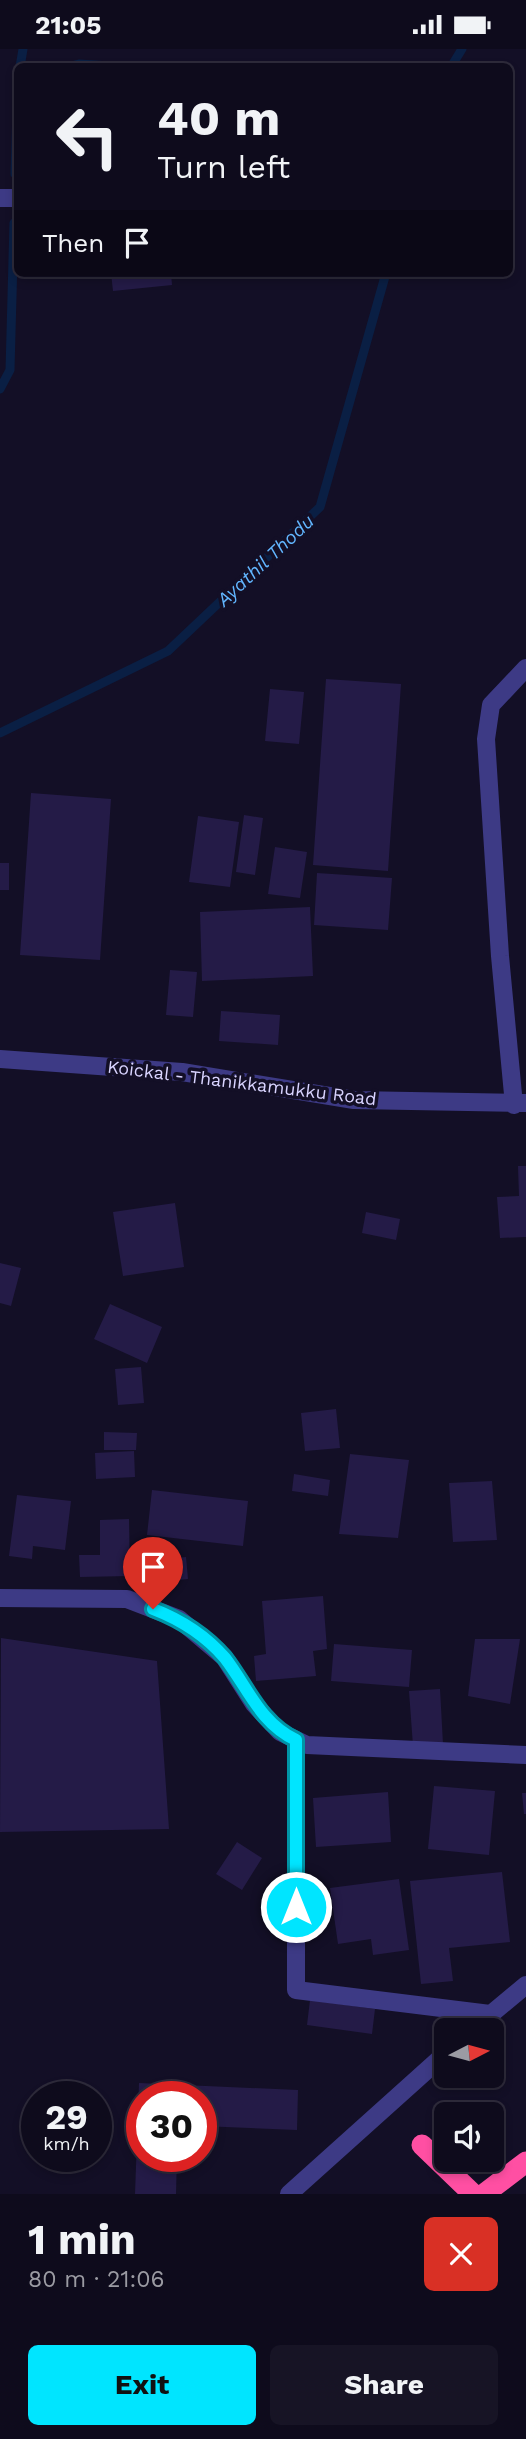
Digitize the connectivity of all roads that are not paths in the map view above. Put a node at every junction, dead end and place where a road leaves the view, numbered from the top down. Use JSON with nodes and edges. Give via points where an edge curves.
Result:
{"nodes":[{"id":1,"x":526,"y":669,"type":"edge"},
{"id":2,"x":0,"y":1059,"type":"edge"},
{"id":3,"x":520,"y":1104,"type":"edge"},
{"id":4,"x":0,"y":1598,"type":"edge"},
{"id":5,"x":296,"y":1740,"type":"junction"},
{"id":6,"x":526,"y":1755,"type":"edge"},
{"id":7,"x":526,"y":1985,"type":"edge"},
{"id":8,"x":490,"y":2014,"type":"junction"},
{"id":9,"x":486,"y":2018,"type":"edge"},
{"id":10,"x":434,"y":2064,"type":"edge"},
{"id":11,"x":422,"y":2145,"type":"dead end"},
{"id":12,"x":526,"y":2162,"type":"edge"},
{"id":13,"x":289,"y":2194,"type":"edge"},
{"id":14,"x":473,"y":2194,"type":"edge"},
{"id":15,"x":484,"y":2194,"type":"edge"}],
"edges":[{"from":1,"to":3,"type":"street","via":[[491,705],[486,739],[499,956]]},
{"from":2,"to":3,"type":"street","name":"Koickal - Thanikkamukku Road","via":[[182,1072],[354,1100]]},
{"from":4,"to":5,"type":"street","via":[[127,1599],[179,1619],[224,1657],[254,1704],[280,1732]]},
{"from":5,"to":6,"type":"street","via":[[307,1745],[387,1751]]},
{"from":5,"to":8,"type":"street","via":[[296,1990]]},
{"from":7,"to":8,"type":"street"},
{"from":8,"to":9,"type":"street"},
{"from":10,"to":13,"type":"street"},
{"from":11,"to":14,"type":"highway"},
{"from":12,"to":15,"type":"highway"}]}
